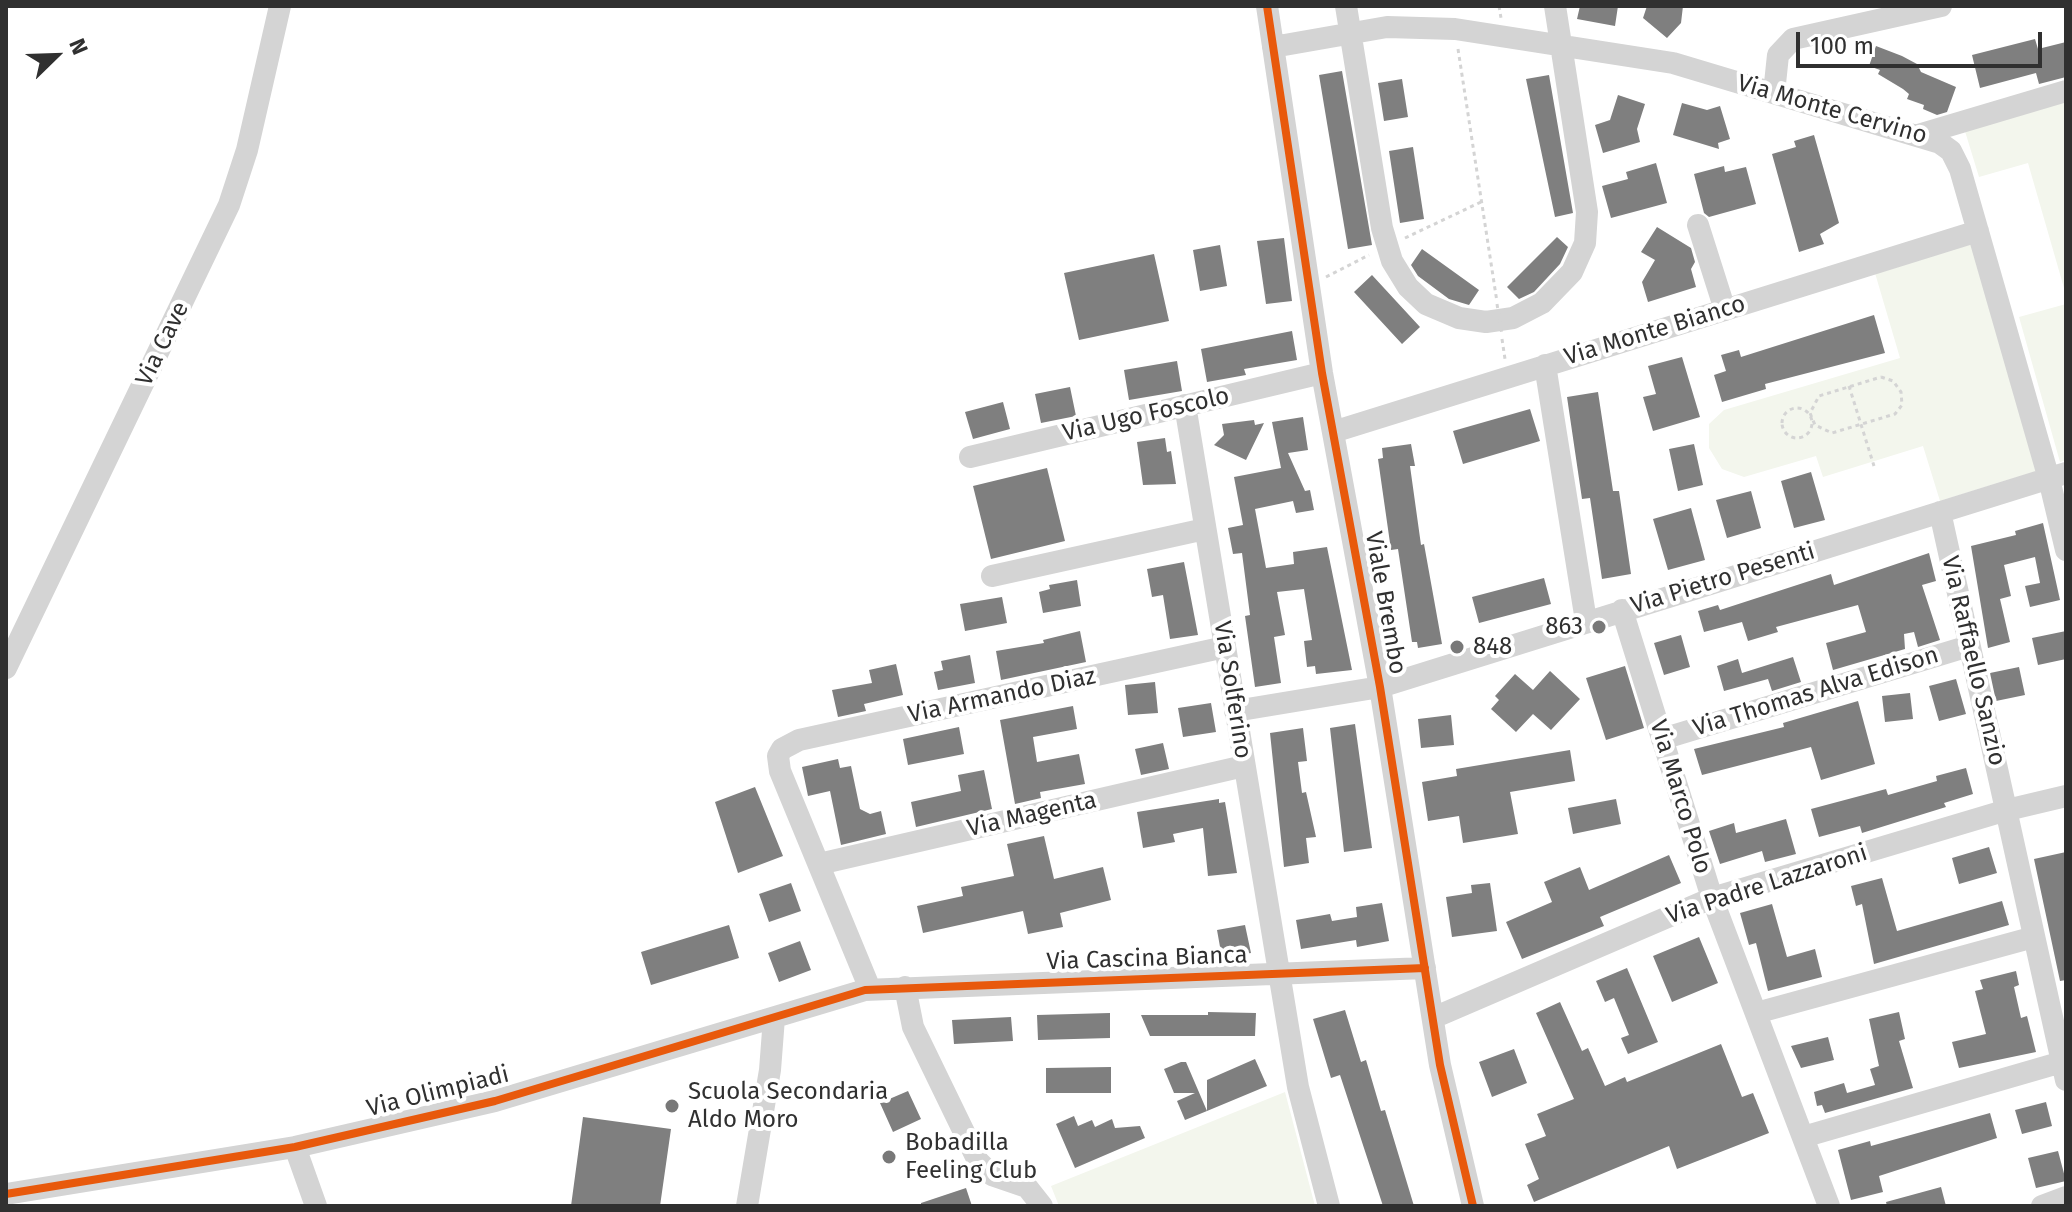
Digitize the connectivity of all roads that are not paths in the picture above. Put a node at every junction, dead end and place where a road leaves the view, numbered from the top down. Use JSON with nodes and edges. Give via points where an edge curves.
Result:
{"nodes":[{"id":1,"x":280,"y":6,"type":"edge"},
{"id":2,"x":1267,"y":6,"type":"edge"},
{"id":3,"x":1346,"y":6,"type":"edge"},
{"id":4,"x":1555,"y":6,"type":"edge"},
{"id":5,"x":1941,"y":6,"type":"edge"},
{"id":6,"x":1350,"y":33,"type":"junction"},
{"id":7,"x":1562,"y":46,"type":"junction"},
{"id":8,"x":1273,"y":47,"type":"junction"},
{"id":9,"x":2066,"y":91,"type":"edge"},
{"id":10,"x":1774,"y":93,"type":"junction"},
{"id":11,"x":1918,"y":135,"type":"junction"},
{"id":12,"x":1698,"y":225,"type":"dead end"},
{"id":13,"x":1978,"y":231,"type":"junction"},
{"id":14,"x":1725,"y":310,"type":"junction"},
{"id":15,"x":1545,"y":365,"type":"junction"},
{"id":16,"x":1322,"y":373,"type":"junction"},
{"id":17,"x":1185,"y":405,"type":"junction"},
{"id":18,"x":1333,"y":432,"type":"junction"},
{"id":19,"x":970,"y":457,"type":"dead end"},
{"id":20,"x":2058,"y":476,"type":"edge"},
{"id":21,"x":1940,"y":512,"type":"junction"},
{"id":22,"x":1205,"y":529,"type":"junction"},
{"id":23,"x":2066,"y":550,"type":"edge"},
{"id":24,"x":992,"y":576,"type":"dead end"},
{"id":25,"x":1622,"y":610,"type":"junction"},
{"id":26,"x":32,"y":616,"type":"junction"},
{"id":27,"x":1586,"y":621,"type":"junction"},
{"id":28,"x":6,"y":623,"type":"edge"},
{"id":29,"x":1969,"y":646,"type":"junction"},
{"id":30,"x":1225,"y":647,"type":"junction"},
{"id":31,"x":6,"y":668,"type":"edge"},
{"id":32,"x":1380,"y":687,"type":"junction"},
{"id":33,"x":1235,"y":711,"type":"junction"},
{"id":34,"x":1662,"y":739,"type":"junction"},
{"id":35,"x":1244,"y":766,"type":"junction"},
{"id":36,"x":2066,"y":796,"type":"edge"},
{"id":37,"x":2007,"y":810,"type":"junction"},
{"id":38,"x":819,"y":864,"type":"junction"},
{"id":39,"x":1712,"y":898,"type":"junction"},
{"id":40,"x":2034,"y":937,"type":"junction"},
{"id":41,"x":1425,"y":968,"type":"junction"},
{"id":42,"x":1279,"y":975,"type":"junction"},
{"id":43,"x":905,"y":987,"type":"junction"},
{"id":44,"x":870,"y":989,"type":"junction"},
{"id":45,"x":1756,"y":1013,"type":"junction"},
{"id":46,"x":774,"y":1018,"type":"junction"},
{"id":47,"x":1433,"y":1018,"type":"junction"},
{"id":48,"x":2064,"y":1071,"type":"edge"},
{"id":49,"x":1803,"y":1137,"type":"junction"},
{"id":50,"x":295,"y":1147,"type":"junction"},
{"id":51,"x":6,"y":1194,"type":"edge"},
{"id":52,"x":2066,"y":1197,"type":"edge"},
{"id":53,"x":316,"y":1206,"type":"edge"},
{"id":54,"x":747,"y":1206,"type":"edge"},
{"id":55,"x":1042,"y":1206,"type":"edge"},
{"id":56,"x":1329,"y":1206,"type":"edge"},
{"id":57,"x":1473,"y":1206,"type":"edge"},
{"id":58,"x":1829,"y":1206,"type":"edge"},
{"id":59,"x":2042,"y":1206,"type":"edge"}],
"edges":[{"from":1,"to":26,"type":"street","name":"Via Cave","via":[[229,205]]},
{"from":2,"to":8,"type":"street","name":"Viale Brembo"},
{"from":3,"to":6,"type":"street"},
{"from":4,"to":7,"type":"street"},
{"from":5,"to":10,"type":"street","via":[[1793,39],[1778,55]]},
{"from":6,"to":7,"type":"street","name":"Via Monte Cervino","via":[[1407,26]]},
{"from":6,"to":7,"type":"street","via":[[1392,261],[1426,304],[1486,322],[1513,318],[1542,303],[1572,272],[1584,248],[1587,212]]},
{"from":6,"to":8,"type":"street","name":"Via Monte Cervino"},
{"from":7,"to":10,"type":"street","name":"Via Monte Cervino","via":[[1673,63]]},
{"from":8,"to":16,"type":"street","name":"Viale Brembo"},
{"from":9,"to":11,"type":"street"},
{"from":10,"to":11,"type":"street","name":"Via Monte Cervino"},
{"from":11,"to":13,"type":"street","name":"Via Monte Cervino","via":[[1940,143],[1955,157]]},
{"from":12,"to":14,"type":"street"},
{"from":13,"to":14,"type":"street","name":"Via Monte Bianco"},
{"from":13,"to":20,"type":"street","name":"Via Monte Cervino"},
{"from":14,"to":15,"type":"street","name":"Via Monte Bianco"},
{"from":15,"to":18,"type":"street","name":"Via Monte Bianco"},
{"from":15,"to":27,"type":"street"},
{"from":16,"to":17,"type":"street","name":"Via Ugo Foscolo"},
{"from":16,"to":18,"type":"street","name":"Viale Brembo"},
{"from":17,"to":19,"type":"street","name":"Via Ugo Foscolo"},
{"from":17,"to":22,"type":"street","name":"Via Solferino"},
{"from":18,"to":32,"type":"street","name":"Viale Brembo"},
{"from":20,"to":21,"type":"street","name":"Via Pietro Pesenti"},
{"from":20,"to":23,"type":"street","name":"Via Monte Cervino"},
{"from":21,"to":25,"type":"street","name":"Via Pietro Pesenti"},
{"from":21,"to":29,"type":"street","name":"Via Raffaello Sanzio"},
{"from":22,"to":24,"type":"street"},
{"from":22,"to":30,"type":"street","name":"Via Solferino"},
{"from":25,"to":27,"type":"street","name":"Via Pietro Pesenti"},
{"from":25,"to":34,"type":"street","name":"Via Marco Polo"},
{"from":26,"to":28,"type":"street"},
{"from":26,"to":31,"type":"street","name":"Via Cave"},
{"from":27,"to":32,"type":"street","name":"Via Pietro Pesenti"},
{"from":29,"to":34,"type":"street","name":"Via Thomas Alva Edison"},
{"from":29,"to":37,"type":"street","name":"Via Raffaello Sanzio"},
{"from":30,"to":33,"type":"street","name":"Via Solferino"},
{"from":30,"to":38,"type":"street","name":"Via Armando Diaz","via":[[799,740],[782,749],[779,767]]},
{"from":32,"to":33,"type":"street","name":"Via Pietro Pesenti"},
{"from":32,"to":41,"type":"street","name":"Viale Brembo"},
{"from":33,"to":35,"type":"street","name":"Via Solferino"},
{"from":34,"to":39,"type":"street","name":"Via Marco Polo"},
{"from":35,"to":38,"type":"street","name":"Via Magenta"},
{"from":35,"to":42,"type":"street","name":"Via Solferino"},
{"from":36,"to":37,"type":"street","name":"Via Padre Lazzaroni"},
{"from":37,"to":39,"type":"street","name":"Via Padre Lazzaroni"},
{"from":37,"to":40,"type":"street","name":"Via Raffaello Sanzio"},
{"from":38,"to":44,"type":"street"},
{"from":39,"to":45,"type":"street","name":"Via Marco Polo"},
{"from":39,"to":47,"type":"street","name":"Via Padre Lazzaroni"},
{"from":40,"to":45,"type":"street"},
{"from":40,"to":48,"type":"street","name":"Via Raffaello Sanzio"},
{"from":41,"to":42,"type":"street","name":"Via Cascina Bianca"},
{"from":41,"to":47,"type":"street","name":"Viale Brembo"},
{"from":42,"to":43,"type":"street","name":"Via Cascina Bianca"},
{"from":42,"to":56,"type":"street","name":"Via Solferino","via":[[1298,1087]]},
{"from":43,"to":44,"type":"street","name":"Via Cascina Bianca"},
{"from":43,"to":55,"type":"street","via":[[913,1027],[978,1161],[992,1175],[1027,1187]]},
{"from":44,"to":46,"type":"street","name":"Via Olimpiadi"},
{"from":45,"to":49,"type":"street","name":"Via Marco Polo"},
{"from":46,"to":50,"type":"street","name":"Via Olimpiadi","via":[[495,1101]]},
{"from":46,"to":54,"type":"street"},
{"from":47,"to":57,"type":"street","name":"Viale Brembo"},
{"from":48,"to":49,"type":"street"},
{"from":49,"to":58,"type":"street","name":"Via Marco Polo"},
{"from":50,"to":51,"type":"street","name":"Via Olimpiadi"},
{"from":50,"to":53,"type":"street"},
{"from":52,"to":59,"type":"street"}]}
